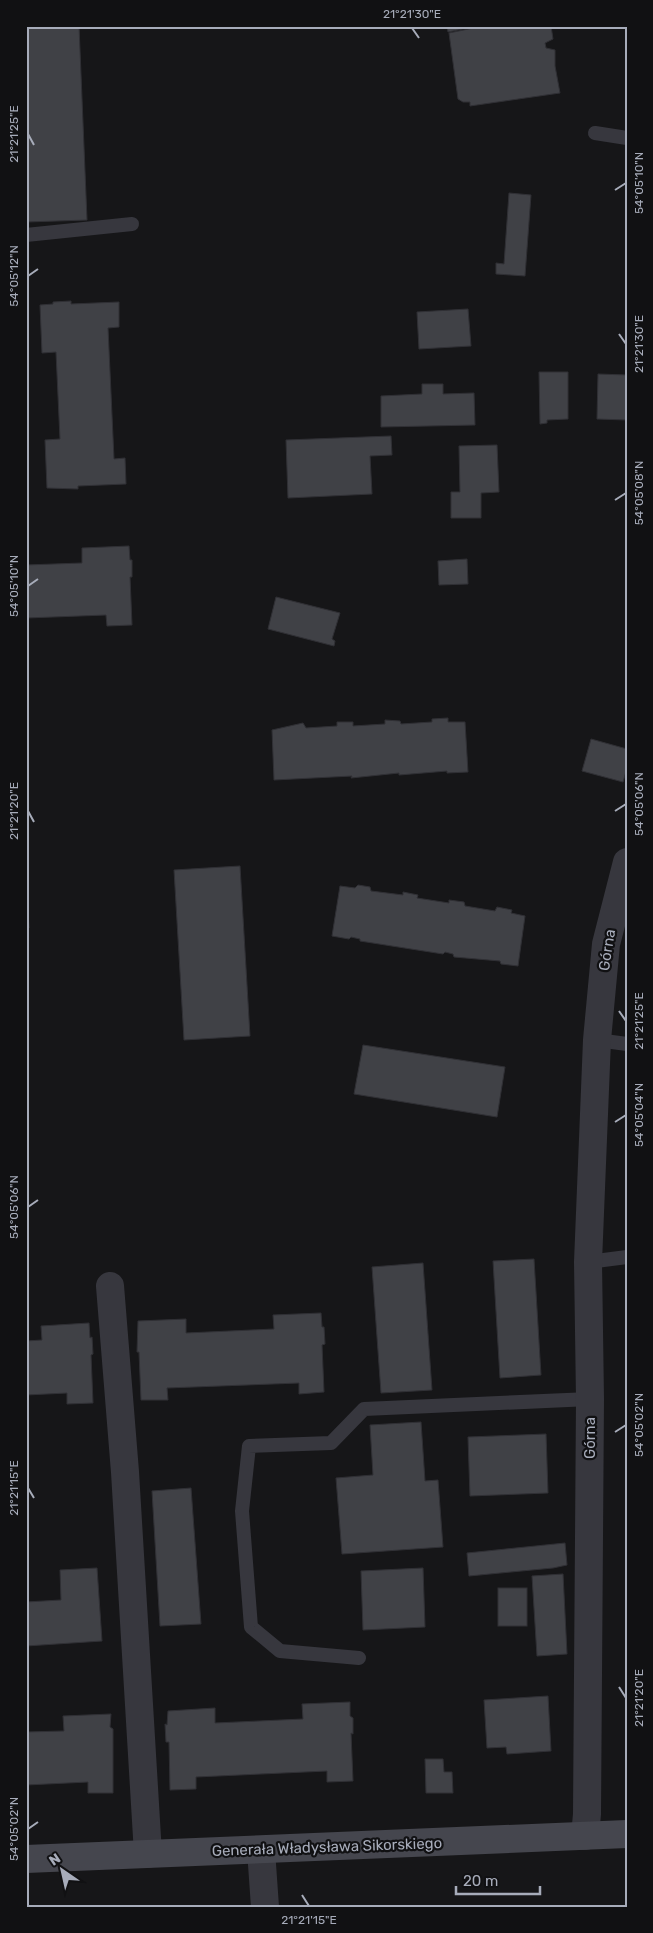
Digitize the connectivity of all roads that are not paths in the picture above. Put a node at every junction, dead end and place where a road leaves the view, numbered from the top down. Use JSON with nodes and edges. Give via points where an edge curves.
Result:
{"nodes":[{"id":1,"x":595,"y":133,"type":"dead end"},
{"id":2,"x":627,"y":138,"type":"edge"},
{"id":3,"x":132,"y":224,"type":"dead end"},
{"id":4,"x":26,"y":235,"type":"edge"},
{"id":5,"x":627,"y":862,"type":"edge"},
{"id":6,"x":597,"y":1040,"type":"junction"},
{"id":7,"x":627,"y":1044,"type":"edge"},
{"id":8,"x":627,"y":1257,"type":"edge"},
{"id":9,"x":588,"y":1262,"type":"junction"},
{"id":10,"x":110,"y":1286,"type":"dead end"},
{"id":11,"x":590,"y":1399,"type":"junction"},
{"id":12,"x":359,"y":1658,"type":"dead end"},
{"id":13,"x":627,"y":1834,"type":"edge"},
{"id":14,"x":584,"y":1836,"type":"junction"},
{"id":15,"x":261,"y":1850,"type":"junction"},
{"id":16,"x":148,"y":1854,"type":"junction"},
{"id":17,"x":26,"y":1859,"type":"edge"},
{"id":18,"x":265,"y":1907,"type":"edge"}],
"edges":[{"from":1,"to":2,"type":"lane"},
{"from":3,"to":4,"type":"lane"},
{"from":5,"to":6,"type":"street","name":"Górna","via":[[606,944]]},
{"from":6,"to":7,"type":"lane"},
{"from":6,"to":9,"type":"street","name":"Górna"},
{"from":8,"to":9,"type":"lane"},
{"from":9,"to":11,"type":"street","name":"Górna"},
{"from":10,"to":16,"type":"street","via":[[125,1472]]},
{"from":11,"to":12,"type":"lane","via":[[364,1409],[331,1443],[250,1446],[242,1511],[251,1627],[280,1651]]},
{"from":11,"to":14,"type":"street","name":"Górna","via":[[587,1814]]},
{"from":13,"to":14,"type":"main road","name":"Generała Władysława Sikorskiego"},
{"from":14,"to":15,"type":"main road","name":"Generała Władysława Sikorskiego"},
{"from":15,"to":16,"type":"main road","name":"Generała Władysława Sikorskiego"},
{"from":15,"to":18,"type":"street"},
{"from":16,"to":17,"type":"main road","name":"Generała Władysława Sikorskiego"}]}
